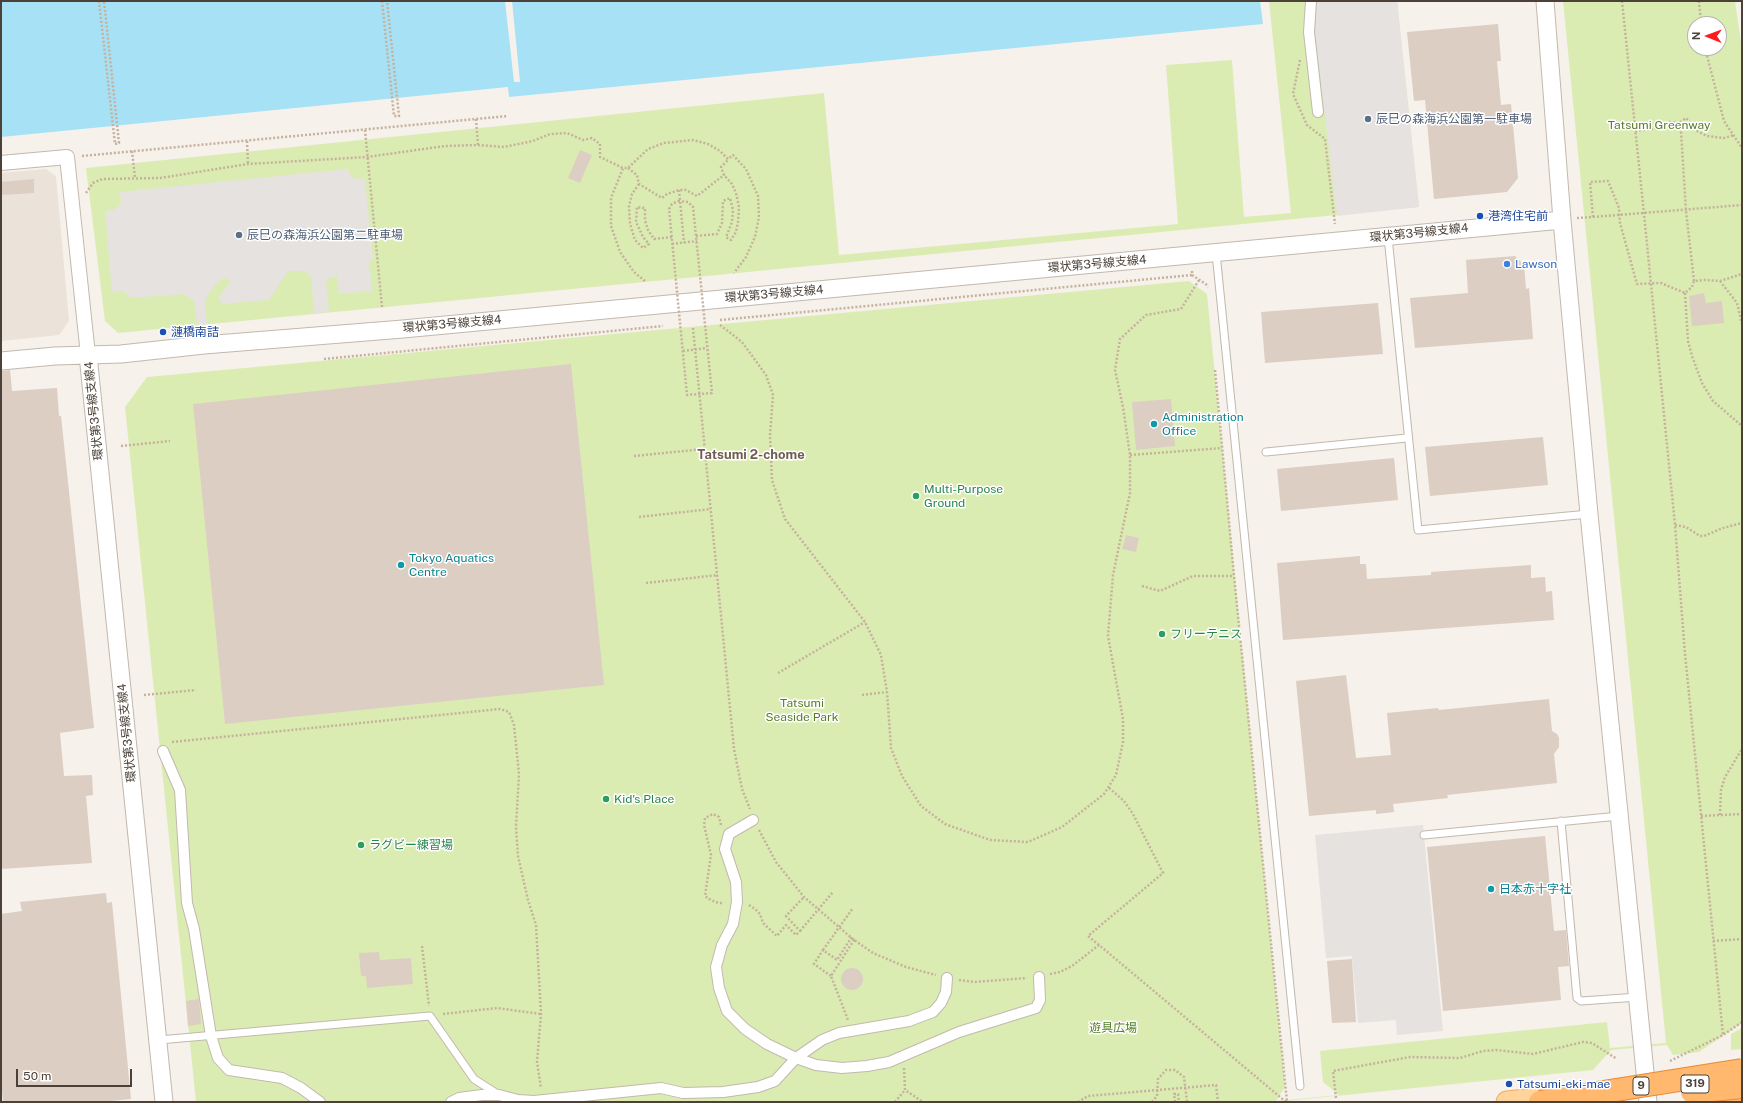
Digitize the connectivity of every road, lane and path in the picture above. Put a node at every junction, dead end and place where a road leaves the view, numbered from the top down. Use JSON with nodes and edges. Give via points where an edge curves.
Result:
{"nodes":[{"id":1,"x":99,"y":1,"type":"edge"},
{"id":2,"x":104,"y":1,"type":"edge"},
{"id":3,"x":382,"y":1,"type":"edge"},
{"id":4,"x":387,"y":1,"type":"edge"},
{"id":5,"x":1311,"y":1,"type":"edge"},
{"id":6,"x":1545,"y":1,"type":"edge"},
{"id":7,"x":1622,"y":1,"type":"edge"},
{"id":8,"x":1699,"y":1,"type":"edge"},
{"id":9,"x":1700,"y":16,"type":"edge"},
{"id":10,"x":1707,"y":56,"type":"edge"},
{"id":11,"x":1318,"y":112,"type":"dead end"},
{"id":12,"x":508,"y":116,"type":"dead end"},
{"id":13,"x":476,"y":119,"type":"junction"},
{"id":14,"x":1679,"y":123,"type":"junction"},
{"id":15,"x":365,"y":130,"type":"junction"},
{"id":16,"x":1636,"y":131,"type":"junction"},
{"id":17,"x":1734,"y":135,"type":"junction"},
{"id":18,"x":247,"y":141,"type":"junction"},
{"id":19,"x":478,"y":145,"type":"junction"},
{"id":20,"x":1742,"y":148,"type":"edge"},
{"id":21,"x":132,"y":151,"type":"junction"},
{"id":22,"x":67,"y":157,"type":"junction"},
{"id":23,"x":367,"y":157,"type":"junction"},
{"id":24,"x":728,"y":160,"type":"junction"},
{"id":25,"x":1,"y":163,"type":"edge"},
{"id":26,"x":248,"y":164,"type":"junction"},
{"id":27,"x":623,"y":168,"type":"junction"},
{"id":28,"x":628,"y":168,"type":"junction"},
{"id":29,"x":724,"y":175,"type":"junction"},
{"id":30,"x":135,"y":178,"type":"junction"},
{"id":31,"x":639,"y":184,"type":"junction"},
{"id":32,"x":679,"y":190,"type":"junction"},
{"id":33,"x":85,"y":195,"type":"dead end"},
{"id":34,"x":1742,"y":205,"type":"edge"},
{"id":35,"x":1686,"y":211,"type":"junction"},
{"id":36,"x":1644,"y":214,"type":"junction"},
{"id":37,"x":1619,"y":216,"type":"junction"},
{"id":38,"x":1593,"y":217,"type":"junction"},
{"id":39,"x":1569,"y":219,"type":"junction"},
{"id":40,"x":696,"y":236,"type":"junction"},
{"id":41,"x":672,"y":237,"type":"junction"},
{"id":42,"x":1388,"y":237,"type":"junction"},
{"id":43,"x":696,"y":242,"type":"junction"},
{"id":44,"x":684,"y":243,"type":"junction"},
{"id":45,"x":672,"y":244,"type":"junction"},
{"id":46,"x":1216,"y":253,"type":"junction"},
{"id":47,"x":1742,"y":272,"type":"edge"},
{"id":48,"x":734,"y":273,"type":"dead end"},
{"id":49,"x":1199,"y":280,"type":"junction"},
{"id":50,"x":645,"y":281,"type":"dead end"},
{"id":51,"x":1694,"y":281,"type":"junction"},
{"id":52,"x":1720,"y":281,"type":"junction"},
{"id":53,"x":1651,"y":283,"type":"junction"},
{"id":54,"x":1208,"y":293,"type":"dead end"},
{"id":55,"x":1685,"y":293,"type":"junction"},
{"id":56,"x":382,"y":306,"type":"dead end"},
{"id":57,"x":720,"y":320,"type":"dead end"},
{"id":58,"x":1742,"y":324,"type":"edge"},
{"id":59,"x":720,"y":325,"type":"dead end"},
{"id":60,"x":663,"y":326,"type":"dead end"},
{"id":61,"x":693,"y":328,"type":"dead end"},
{"id":62,"x":707,"y":348,"type":"junction"},
{"id":63,"x":683,"y":351,"type":"junction"},
{"id":64,"x":88,"y":356,"type":"junction"},
{"id":65,"x":324,"y":359,"type":"dead end"},
{"id":66,"x":1,"y":361,"type":"edge"},
{"id":67,"x":1214,"y":363,"type":"dead end"},
{"id":68,"x":700,"y":394,"type":"junction"},
{"id":69,"x":1742,"y":426,"type":"edge"},
{"id":70,"x":1407,"y":438,"type":"junction"},
{"id":71,"x":170,"y":441,"type":"dead end"},
{"id":72,"x":121,"y":446,"type":"dead end"},
{"id":73,"x":1222,"y":448,"type":"junction"},
{"id":74,"x":704,"y":449,"type":"junction"},
{"id":75,"x":1266,"y":452,"type":"dead end"},
{"id":76,"x":1130,"y":455,"type":"junction"},
{"id":77,"x":634,"y":456,"type":"dead end"},
{"id":78,"x":711,"y":509,"type":"junction"},
{"id":79,"x":1589,"y":514,"type":"junction"},
{"id":80,"x":639,"y":517,"type":"dead end"},
{"id":81,"x":1742,"y":523,"type":"edge"},
{"id":82,"x":1674,"y":525,"type":"junction"},
{"id":83,"x":718,"y":576,"type":"junction"},
{"id":84,"x":1234,"y":576,"type":"junction"},
{"id":85,"x":646,"y":583,"type":"dead end"},
{"id":86,"x":1142,"y":586,"type":"dead end"},
{"id":87,"x":865,"y":622,"type":"junction"},
{"id":88,"x":778,"y":673,"type":"dead end"},
{"id":89,"x":196,"y":690,"type":"dead end"},
{"id":90,"x":887,"y":692,"type":"junction"},
{"id":91,"x":144,"y":695,"type":"dead end"},
{"id":92,"x":862,"y":695,"type":"dead end"},
{"id":93,"x":1742,"y":749,"type":"edge"},
{"id":94,"x":163,"y":751,"type":"joint"},
{"id":95,"x":1108,"y":787,"type":"junction"},
{"id":96,"x":1742,"y":814,"type":"edge"},
{"id":97,"x":1720,"y":815,"type":"junction"},
{"id":98,"x":1619,"y":816,"type":"junction"},
{"id":99,"x":1701,"y":816,"type":"junction"},
{"id":100,"x":753,"y":820,"type":"junction"},
{"id":101,"x":1561,"y":821,"type":"junction"},
{"id":102,"x":1424,"y":835,"type":"dead end"},
{"id":103,"x":833,"y":892,"type":"dead end"},
{"id":104,"x":853,"y":908,"type":"dead end"},
{"id":105,"x":818,"y":910,"type":"junction"},
{"id":106,"x":839,"y":928,"type":"junction"},
{"id":107,"x":800,"y":931,"type":"dead end"},
{"id":108,"x":1742,"y":938,"type":"edge"},
{"id":109,"x":852,"y":939,"type":"junction"},
{"id":110,"x":1713,"y":941,"type":"junction"},
{"id":111,"x":1099,"y":945,"type":"junction"},
{"id":112,"x":422,"y":946,"type":"dead end"},
{"id":113,"x":824,"y":950,"type":"junction"},
{"id":114,"x":831,"y":976,"type":"junction"},
{"id":115,"x":1038,"y":977,"type":"junction"},
{"id":116,"x":947,"y":978,"type":"junction"},
{"id":117,"x":1638,"y":997,"type":"junction"},
{"id":118,"x":541,"y":1014,"type":"junction"},
{"id":119,"x":430,"y":1016,"type":"junction"},
{"id":120,"x":1742,"y":1022,"type":"edge"},
{"id":121,"x":851,"y":1030,"type":"junction"},
{"id":122,"x":1723,"y":1035,"type":"junction"},
{"id":123,"x":211,"y":1036,"type":"junction"},
{"id":124,"x":159,"y":1040,"type":"junction"},
{"id":125,"x":903,"y":1056,"type":"junction"},
{"id":126,"x":796,"y":1058,"type":"junction"},
{"id":127,"x":1617,"y":1059,"type":"dead end"},
{"id":128,"x":1670,"y":1061,"type":"dead end"},
{"id":129,"x":1742,"y":1070,"type":"edge"},
{"id":130,"x":1742,"y":1080,"type":"edge"},
{"id":131,"x":1300,"y":1086,"type":"dead end"},
{"id":132,"x":1742,"y":1087,"type":"edge"},
{"id":133,"x":906,"y":1090,"type":"junction"},
{"id":134,"x":499,"y":1095,"type":"junction"},
{"id":135,"x":1648,"y":1095,"type":"edge"},
{"id":136,"x":1742,"y":1097,"type":"edge"},
{"id":137,"x":1336,"y":1098,"type":"dead end"},
{"id":138,"x":543,"y":1101,"type":"junction"},
{"id":139,"x":164,"y":1102,"type":"edge"},
{"id":140,"x":320,"y":1102,"type":"edge"},
{"id":141,"x":451,"y":1102,"type":"edge"},
{"id":142,"x":895,"y":1102,"type":"edge"},
{"id":143,"x":923,"y":1102,"type":"edge"},
{"id":144,"x":1078,"y":1102,"type":"edge"},
{"id":145,"x":1152,"y":1102,"type":"edge"},
{"id":146,"x":1175,"y":1102,"type":"edge"},
{"id":147,"x":1179,"y":1102,"type":"edge"},
{"id":148,"x":1187,"y":1102,"type":"edge"},
{"id":149,"x":1218,"y":1102,"type":"edge"},
{"id":150,"x":1286,"y":1102,"type":"edge"},
{"id":151,"x":1507,"y":1102,"type":"edge"},
{"id":152,"x":1540,"y":1102,"type":"edge"},
{"id":153,"x":1588,"y":1102,"type":"edge"},
{"id":154,"x":1704,"y":1102,"type":"edge"}],
"edges":[{"from":1,"to":2,"type":"path","via":[[114,144],[119,143]]},
{"from":3,"to":4,"type":"path","via":[[394,116],[399,116]]},
{"from":5,"to":11,"type":"street","via":[[1309,32]]},
{"from":6,"to":39,"type":"street"},
{"from":7,"to":16,"type":"path"},
{"from":8,"to":9,"type":"path"},
{"from":10,"to":17,"type":"path","via":[[1724,120]]},
{"from":12,"to":13,"type":"path"},
{"from":13,"to":15,"type":"path"},
{"from":13,"to":19,"type":"path"},
{"from":14,"to":16,"type":"path","via":[[1670,122],[1654,129]]},
{"from":14,"to":17,"type":"path","via":[[1686,118],[1697,131],[1707,136],[1724,138]]},
{"from":14,"to":35,"type":"path"},
{"from":15,"to":18,"type":"path"},
{"from":15,"to":23,"type":"path"},
{"from":16,"to":36,"type":"path"},
{"from":17,"to":20,"type":"path"},
{"from":18,"to":21,"type":"path"},
{"from":18,"to":26,"type":"path"},
{"from":19,"to":23,"type":"path","via":[[445,146]]},
{"from":19,"to":27,"type":"path","via":[[504,147],[550,134],[567,133],[583,140],[592,138],[600,144],[600,158]]},
{"from":21,"to":22,"type":"path"},
{"from":21,"to":30,"type":"path"},
{"from":22,"to":25,"type":"street"},
{"from":22,"to":64,"type":"street"},
{"from":23,"to":26,"type":"path"},
{"from":23,"to":56,"type":"path"},
{"from":24,"to":28,"type":"path","via":[[714,147],[693,140],[664,143],[648,149]]},
{"from":24,"to":29,"type":"path","via":[[721,167]]},
{"from":24,"to":48,"type":"path","via":[[733,155],[746,169],[758,196],[755,237],[746,257]]},
{"from":26,"to":30,"type":"path","via":[[160,178]]},
{"from":27,"to":28,"type":"path"},
{"from":27,"to":50,"type":"path","via":[[611,198],[611,226],[620,252],[634,272]]},
{"from":28,"to":31,"type":"path","via":[[637,175]]},
{"from":29,"to":32,"type":"path","via":[[696,196],[686,190]]},
{"from":29,"to":40,"type":"path","via":[[732,184],[739,207],[736,232],[731,240],[726,237],[732,222],[730,198],[723,201],[722,224],[717,234]]},
{"from":30,"to":33,"type":"path","via":[[102,179],[93,183]]},
{"from":31,"to":32,"type":"path","via":[[662,198]]},
{"from":31,"to":41,"type":"path","via":[[632,194],[629,206],[630,224],[635,240],[643,248],[649,244],[636,222],[637,207],[645,208],[645,220],[654,239]]},
{"from":32,"to":44,"type":"path"},
{"from":34,"to":35,"type":"path"},
{"from":35,"to":36,"type":"path"},
{"from":35,"to":51,"type":"path"},
{"from":36,"to":37,"type":"path"},
{"from":36,"to":53,"type":"path"},
{"from":37,"to":38,"type":"path"},
{"from":37,"to":38,"type":"path","via":[[1608,181],[1590,182]]},
{"from":37,"to":53,"type":"path","via":[[1637,284]]},
{"from":38,"to":39,"type":"path"},
{"from":39,"to":42,"type":"street","name":"環状第3号線支線4"},
{"from":39,"to":79,"type":"street"},
{"from":40,"to":41,"type":"path","bridge":true,"via":[[693,207],[683,201],[672,204],[669,209]]},
{"from":40,"to":43,"type":"path","bridge":true},
{"from":41,"to":45,"type":"path","bridge":true},
{"from":42,"to":46,"type":"street","name":"環状第3号線支線4"},
{"from":42,"to":70,"type":"lane"},
{"from":43,"to":44,"type":"path"},
{"from":43,"to":62,"type":"path","bridge":true},
{"from":44,"to":45,"type":"path"},
{"from":45,"to":63,"type":"path","bridge":true},
{"from":46,"to":64,"type":"street","name":"環状第3号線支線4","via":[[485,322]]},
{"from":46,"to":131,"type":"lane"},
{"from":47,"to":52,"type":"path"},
{"from":49,"to":54,"type":"path","via":[[1207,285]]},
{"from":49,"to":57,"type":"path","via":[[1192,273]]},
{"from":49,"to":76,"type":"path","via":[[1181,309],[1146,315],[1120,339],[1115,370]]},
{"from":51,"to":52,"type":"path"},
{"from":51,"to":55,"type":"path"},
{"from":52,"to":58,"type":"path","via":[[1737,303]]},
{"from":53,"to":55,"type":"path","via":[[1660,283]]},
{"from":53,"to":82,"type":"path"},
{"from":55,"to":69,"type":"path","via":[[1688,341],[1702,383],[1713,401]]},
{"from":59,"to":87,"type":"path","via":[[742,342],[766,375],[773,396],[770,435],[772,480],[785,519]]},
{"from":60,"to":65,"type":"path"},
{"from":61,"to":68,"type":"path"},
{"from":62,"to":63,"type":"path","bridge":true},
{"from":62,"to":68,"type":"path","bridge":true,"via":[[712,393]]},
{"from":63,"to":68,"type":"path","bridge":true,"via":[[687,395]]},
{"from":64,"to":66,"type":"street"},
{"from":64,"to":124,"type":"street","name":"環状第3号線支線4"},
{"from":67,"to":73,"type":"path"},
{"from":68,"to":74,"type":"path"},
{"from":70,"to":75,"type":"lane"},
{"from":70,"to":79,"type":"lane","via":[[1418,530]]},
{"from":71,"to":72,"type":"path"},
{"from":73,"to":76,"type":"path"},
{"from":73,"to":84,"type":"path"},
{"from":74,"to":77,"type":"path"},
{"from":74,"to":78,"type":"path"},
{"from":76,"to":95,"type":"path","via":[[1130,493],[1113,575],[1108,636],[1123,719],[1123,742],[1116,775]]},
{"from":78,"to":80,"type":"path"},
{"from":78,"to":83,"type":"path"},
{"from":79,"to":98,"type":"street"},
{"from":81,"to":82,"type":"path","via":[[1704,536],[1686,527]]},
{"from":82,"to":99,"type":"path"},
{"from":83,"to":85,"type":"path"},
{"from":83,"to":100,"type":"path","via":[[734,749],[742,789]]},
{"from":84,"to":86,"type":"path","via":[[1193,576],[1160,590]]},
{"from":84,"to":150,"type":"path"},
{"from":87,"to":88,"type":"path"},
{"from":87,"to":90,"type":"path","via":[[881,654]]},
{"from":89,"to":91,"type":"path"},
{"from":90,"to":92,"type":"path"},
{"from":90,"to":95,"type":"path","via":[[891,748],[902,776],[922,806],[945,824],[990,840],[1028,842],[1062,827],[1104,794]]},
{"from":93,"to":97,"type":"path","via":[[1724,777]]},
{"from":94,"to":118,"type":"path","via":[[172,742],[500,709],[509,712],[514,725],[519,774],[516,827],[518,856],[536,925]]},
{"from":94,"to":123,"type":"street","via":[[180,790],[187,903],[194,929]]},
{"from":95,"to":111,"type":"path","via":[[1124,801],[1133,814],[1163,873],[1088,936]]},
{"from":96,"to":97,"type":"path"},
{"from":97,"to":99,"type":"path"},
{"from":98,"to":101,"type":"lane"},
{"from":98,"to":117,"type":"street"},
{"from":99,"to":110,"type":"path"},
{"from":100,"to":105,"type":"path","via":[[776,862]]},
{"from":100,"to":126,"type":"street","via":[[728,834],[725,849],[736,882],[737,902],[733,924],[722,945],[716,967],[719,988],[728,1011],[745,1029],[767,1044]]},
{"from":101,"to":102,"type":"lane"},
{"from":101,"to":117,"type":"lane","via":[[1577,998],[1581,1001]]},
{"from":103,"to":105,"type":"path"},
{"from":104,"to":106,"type":"path"},
{"from":105,"to":106,"type":"path"},
{"from":105,"to":107,"type":"path"},
{"from":106,"to":109,"type":"path"},
{"from":106,"to":113,"type":"path"},
{"from":108,"to":110,"type":"path"},
{"from":109,"to":113,"type":"path","via":[[837,960]]},
{"from":109,"to":114,"type":"path"},
{"from":109,"to":116,"type":"path","via":[[873,953],[906,967]]},
{"from":110,"to":122,"type":"path"},
{"from":111,"to":115,"type":"path","via":[[1072,966],[1060,972]]},
{"from":111,"to":150,"type":"path"},
{"from":112,"to":119,"type":"path"},
{"from":113,"to":114,"type":"path","via":[[814,964]]},
{"from":114,"to":121,"type":"path"},
{"from":115,"to":116,"type":"path","via":[[974,982]]},
{"from":115,"to":125,"type":"street","via":[[1040,1000],[1036,1008],[959,1032]]},
{"from":116,"to":121,"type":"street","via":[[946,992],[934,1012],[910,1021]]},
{"from":117,"to":135,"type":"street"},
{"from":118,"to":119,"type":"path","via":[[497,1008]]},
{"from":118,"to":138,"type":"path","via":[[537,1062]]},
{"from":119,"to":123,"type":"lane"},
{"from":119,"to":134,"type":"lane","via":[[474,1079]]},
{"from":120,"to":122,"type":"path"},
{"from":121,"to":126,"type":"street","via":[[822,1040]]},
{"from":122,"to":128,"type":"path"},
{"from":123,"to":124,"type":"lane"},
{"from":123,"to":140,"type":"street","via":[[218,1058],[230,1070],[282,1078]]},
{"from":124,"to":139,"type":"street","name":"環状第3号線支線4"},
{"from":125,"to":126,"type":"street","via":[[889,1062],[842,1068],[816,1065]]},
{"from":125,"to":133,"type":"path"},
{"from":126,"to":138,"type":"street","via":[[775,1081],[723,1092],[683,1093],[661,1088]]},
{"from":127,"to":137,"type":"path","via":[[1592,1043],[1583,1042],[1533,1054],[1496,1050],[1460,1058],[1410,1057],[1333,1071]]},
{"from":129,"to":152,"type":"highway","number":"9","bridge":true},
{"from":130,"to":135,"type":"main road","number":"319"},
{"from":132,"to":153,"type":"highway","bridge":true},
{"from":133,"to":142,"type":"path"},
{"from":133,"to":143,"type":"path"},
{"from":134,"to":138,"type":"street","via":[[518,1100]]},
{"from":134,"to":141,"type":"street","via":[[459,1098]]},
{"from":135,"to":151,"type":"main road","number":"319"},
{"from":136,"to":154,"type":"highway"},
{"from":144,"to":149,"type":"path","via":[[1088,1096],[1216,1085]]},
{"from":145,"to":148,"type":"path","bridge":true,"via":[[1157,1096],[1158,1080],[1166,1070],[1176,1070],[1184,1077]]},
{"from":146,"to":147,"type":"path","via":[[1174,1094],[1178,1094]]}]}
